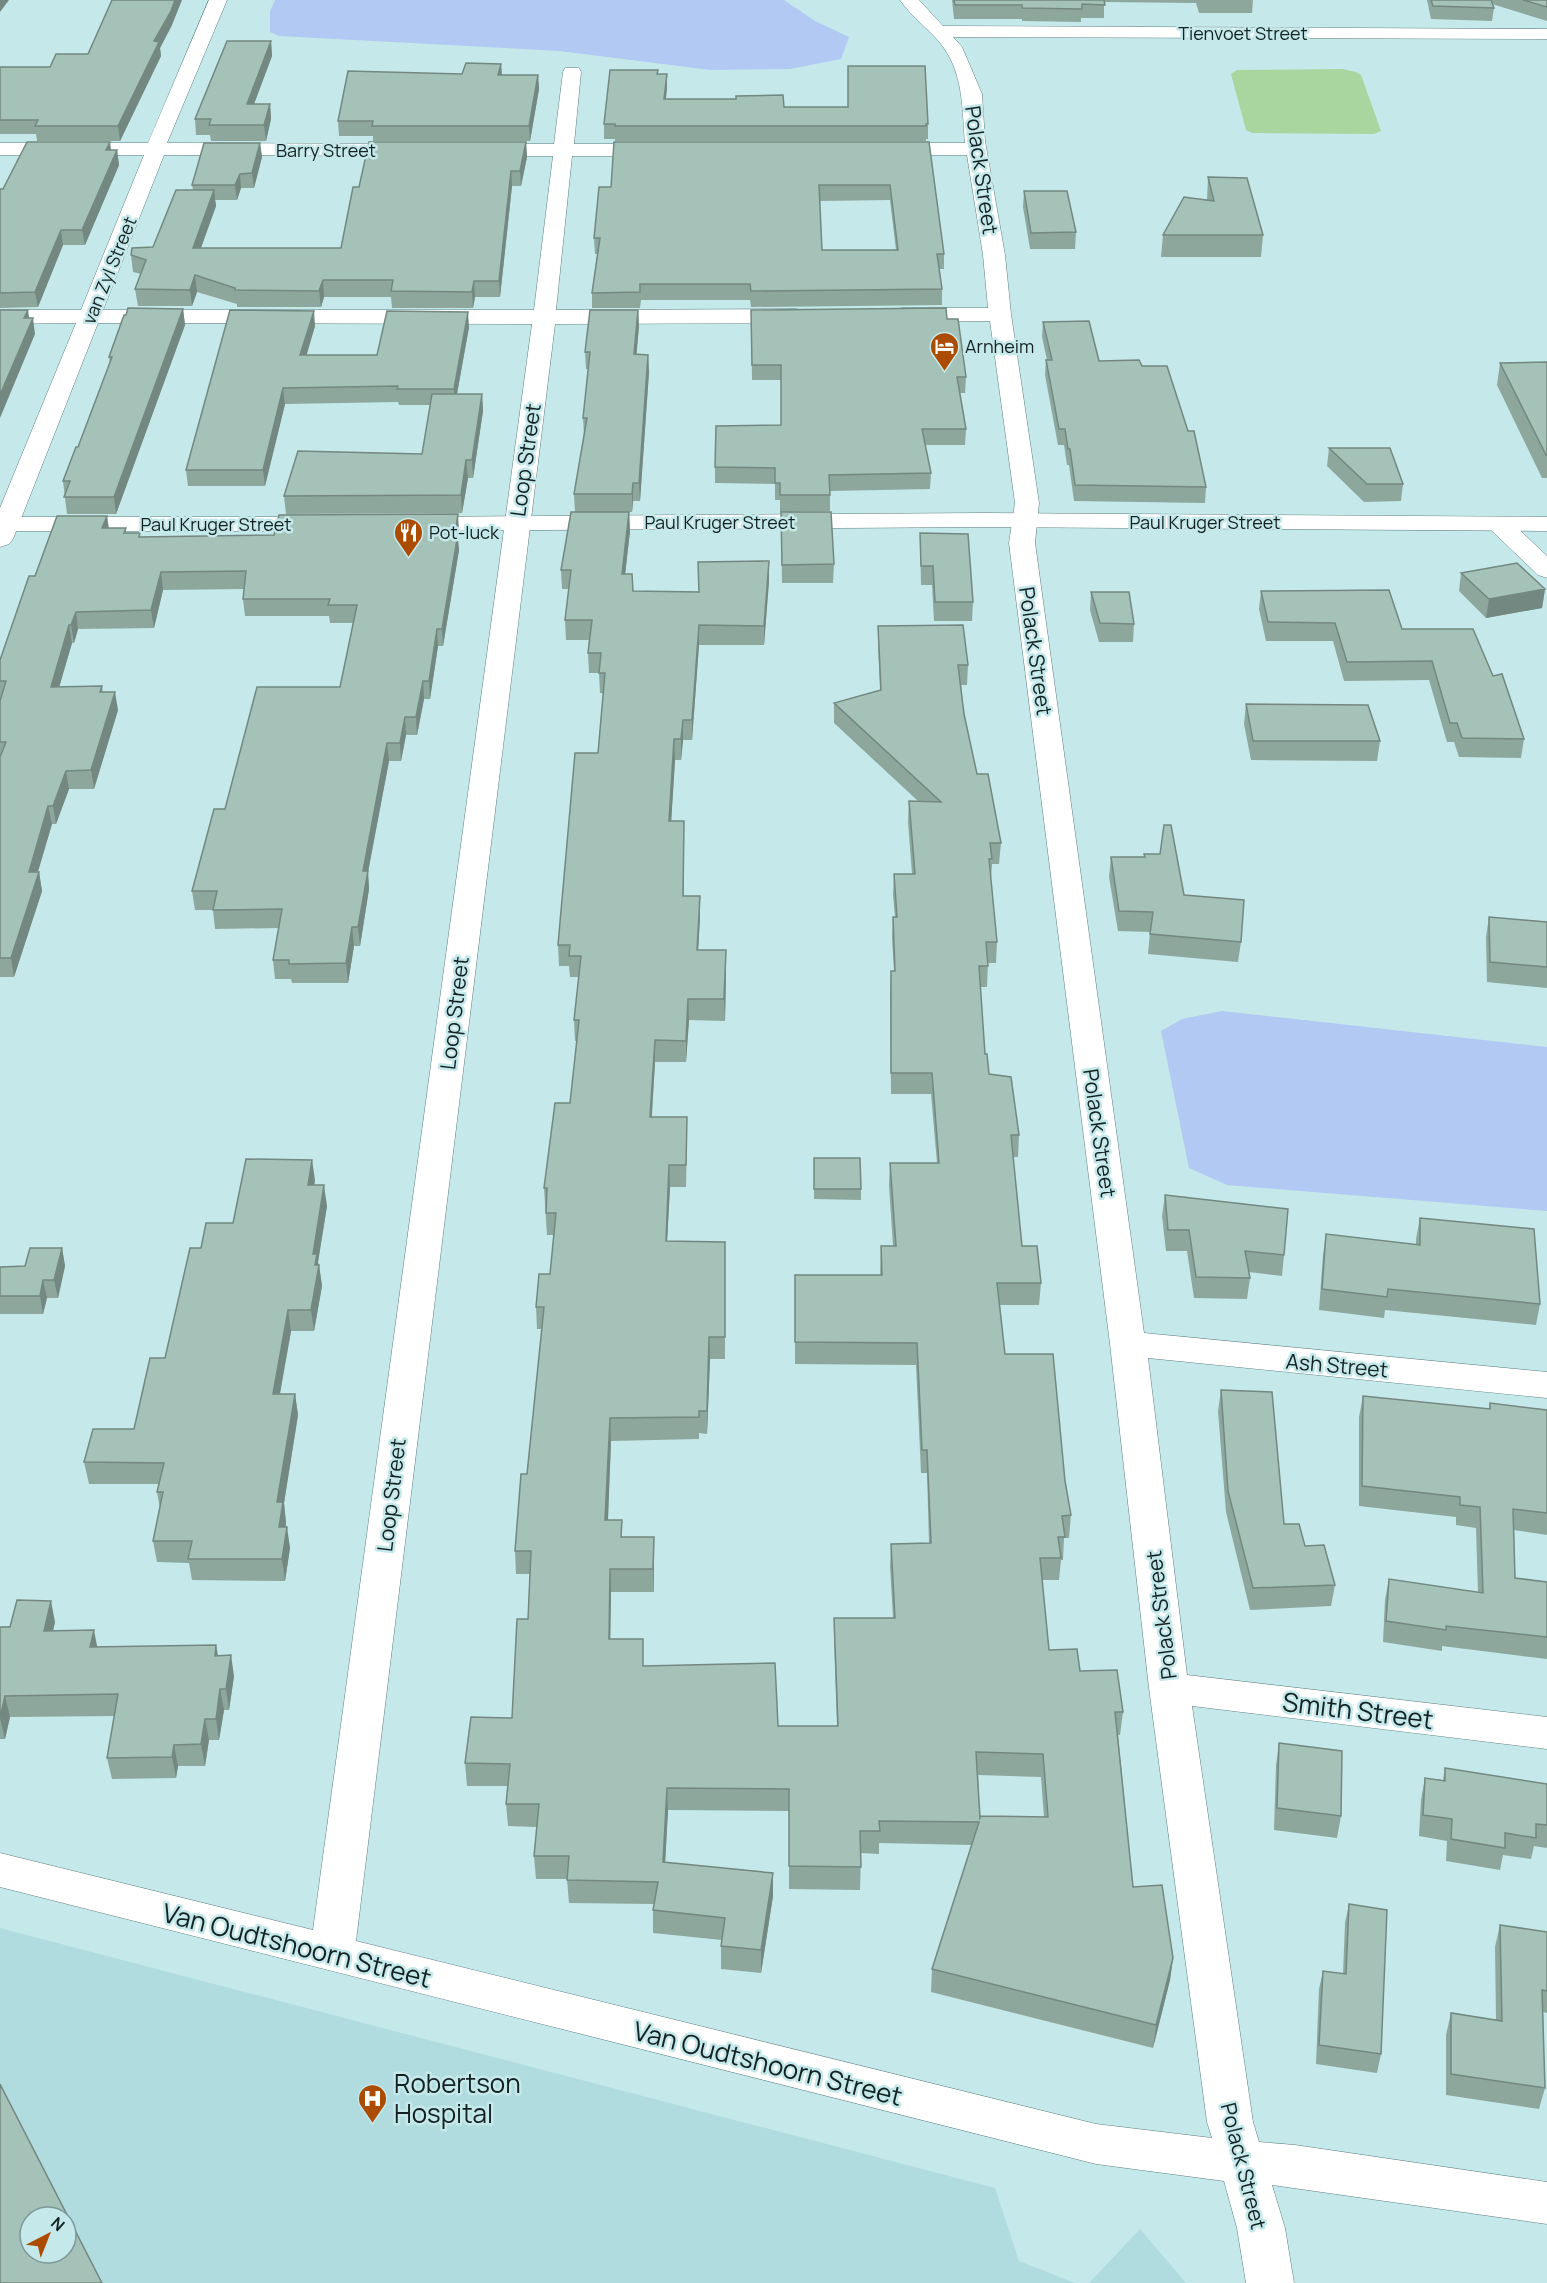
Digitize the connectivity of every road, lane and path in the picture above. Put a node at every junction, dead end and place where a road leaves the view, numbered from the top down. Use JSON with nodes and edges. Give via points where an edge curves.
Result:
{"nodes":[{"id":1,"x":218,"y":0,"type":"edge"},
{"id":2,"x":909,"y":0,"type":"edge"},
{"id":3,"x":939,"y":31,"type":"junction"},
{"id":4,"x":1547,"y":34,"type":"edge"},
{"id":5,"x":572,"y":72,"type":"dead end"},
{"id":6,"x":0,"y":149,"type":"edge"},
{"id":7,"x":861,"y":149,"type":"edge"},
{"id":8,"x":976,"y":149,"type":"junction"},
{"id":9,"x":155,"y":150,"type":"junction"},
{"id":10,"x":435,"y":150,"type":"edge"},
{"id":11,"x":459,"y":150,"type":"edge"},
{"id":12,"x":564,"y":150,"type":"junction"},
{"id":13,"x":683,"y":150,"type":"edge"},
{"id":14,"x":1000,"y":314,"type":"junction"},
{"id":15,"x":887,"y":315,"type":"edge"},
{"id":16,"x":91,"y":316,"type":"junction"},
{"id":17,"x":816,"y":316,"type":"edge"},
{"id":18,"x":0,"y":317,"type":"edge"},
{"id":19,"x":544,"y":318,"type":"junction"},
{"id":20,"x":1024,"y":521,"type":"junction"},
{"id":21,"x":517,"y":523,"type":"junction"},
{"id":22,"x":341,"y":524,"type":"edge"},
{"id":23,"x":388,"y":524,"type":"edge"},
{"id":24,"x":1499,"y":524,"type":"junction"},
{"id":25,"x":1547,"y":524,"type":"edge"},
{"id":26,"x":2,"y":529,"type":"edge"},
{"id":27,"x":1547,"y":570,"type":"edge"},
{"id":28,"x":1128,"y":1344,"type":"junction"},
{"id":29,"x":1547,"y":1385,"type":"edge"},
{"id":30,"x":1169,"y":1688,"type":"junction"},
{"id":31,"x":1547,"y":1733,"type":"edge"},
{"id":32,"x":0,"y":1870,"type":"edge"},
{"id":33,"x":332,"y":1953,"type":"junction"},
{"id":34,"x":1242,"y":2161,"type":"junction"},
{"id":35,"x":1547,"y":2203,"type":"edge"},
{"id":36,"x":1270,"y":2283,"type":"edge"}],
"edges":[{"from":1,"to":9,"type":"street","name":"van Zyl Street"},
{"from":2,"to":3,"type":"street","name":"Polack Street"},
{"from":3,"to":4,"type":"street","name":"Tienvoet Street"},
{"from":3,"to":8,"type":"street","name":"Polack Street","via":[[952,47],[972,94]]},
{"from":5,"to":12,"type":"street","name":"Loop Street"},
{"from":6,"to":9,"type":"street","name":"Barry Street"},
{"from":7,"to":8,"type":"street"},
{"from":8,"to":14,"type":"street","name":"Polack Street"},
{"from":9,"to":10,"type":"street","name":"Barry Street"},
{"from":9,"to":16,"type":"street","name":"van Zyl Street"},
{"from":11,"to":12,"type":"street"},
{"from":12,"to":13,"type":"street"},
{"from":12,"to":19,"type":"street","name":"Loop Street"},
{"from":14,"to":15,"type":"street"},
{"from":14,"to":20,"type":"street","name":"Polack Street","via":[[1028,503]]},
{"from":16,"to":18,"type":"street"},
{"from":16,"to":19,"type":"street"},
{"from":16,"to":26,"type":"street","name":"van Zyl Street"},
{"from":17,"to":19,"type":"street"},
{"from":19,"to":21,"type":"street","name":"Loop Street"},
{"from":20,"to":21,"type":"street","name":"Paul Kruger Street"},
{"from":20,"to":24,"type":"street","name":"Paul Kruger Street"},
{"from":20,"to":28,"type":"street","name":"Polack Street","via":[[1022,543]]},
{"from":21,"to":23,"type":"street","name":"Paul Kruger Street"},
{"from":21,"to":33,"type":"street","name":"Loop Street"},
{"from":22,"to":26,"type":"street","name":"Paul Kruger Street"},
{"from":24,"to":25,"type":"street","name":"Paul Kruger Street"},
{"from":24,"to":27,"type":"street"},
{"from":28,"to":29,"type":"street","name":"Ash Street"},
{"from":28,"to":30,"type":"street","name":"Polack Street"},
{"from":30,"to":31,"type":"street","name":"Smith Street"},
{"from":30,"to":34,"type":"street","name":"Polack Street","via":[[1230,2122]]},
{"from":32,"to":33,"type":"street","name":"Van Oudtshoorn Street"},
{"from":33,"to":34,"type":"street","name":"Van Oudtshoorn Street","via":[[1096,2144]]},
{"from":34,"to":35,"type":"street","name":"Van Oudtshoorn Street"},
{"from":34,"to":36,"type":"street","name":"Polack Street","via":[[1261,2229]]}]}
